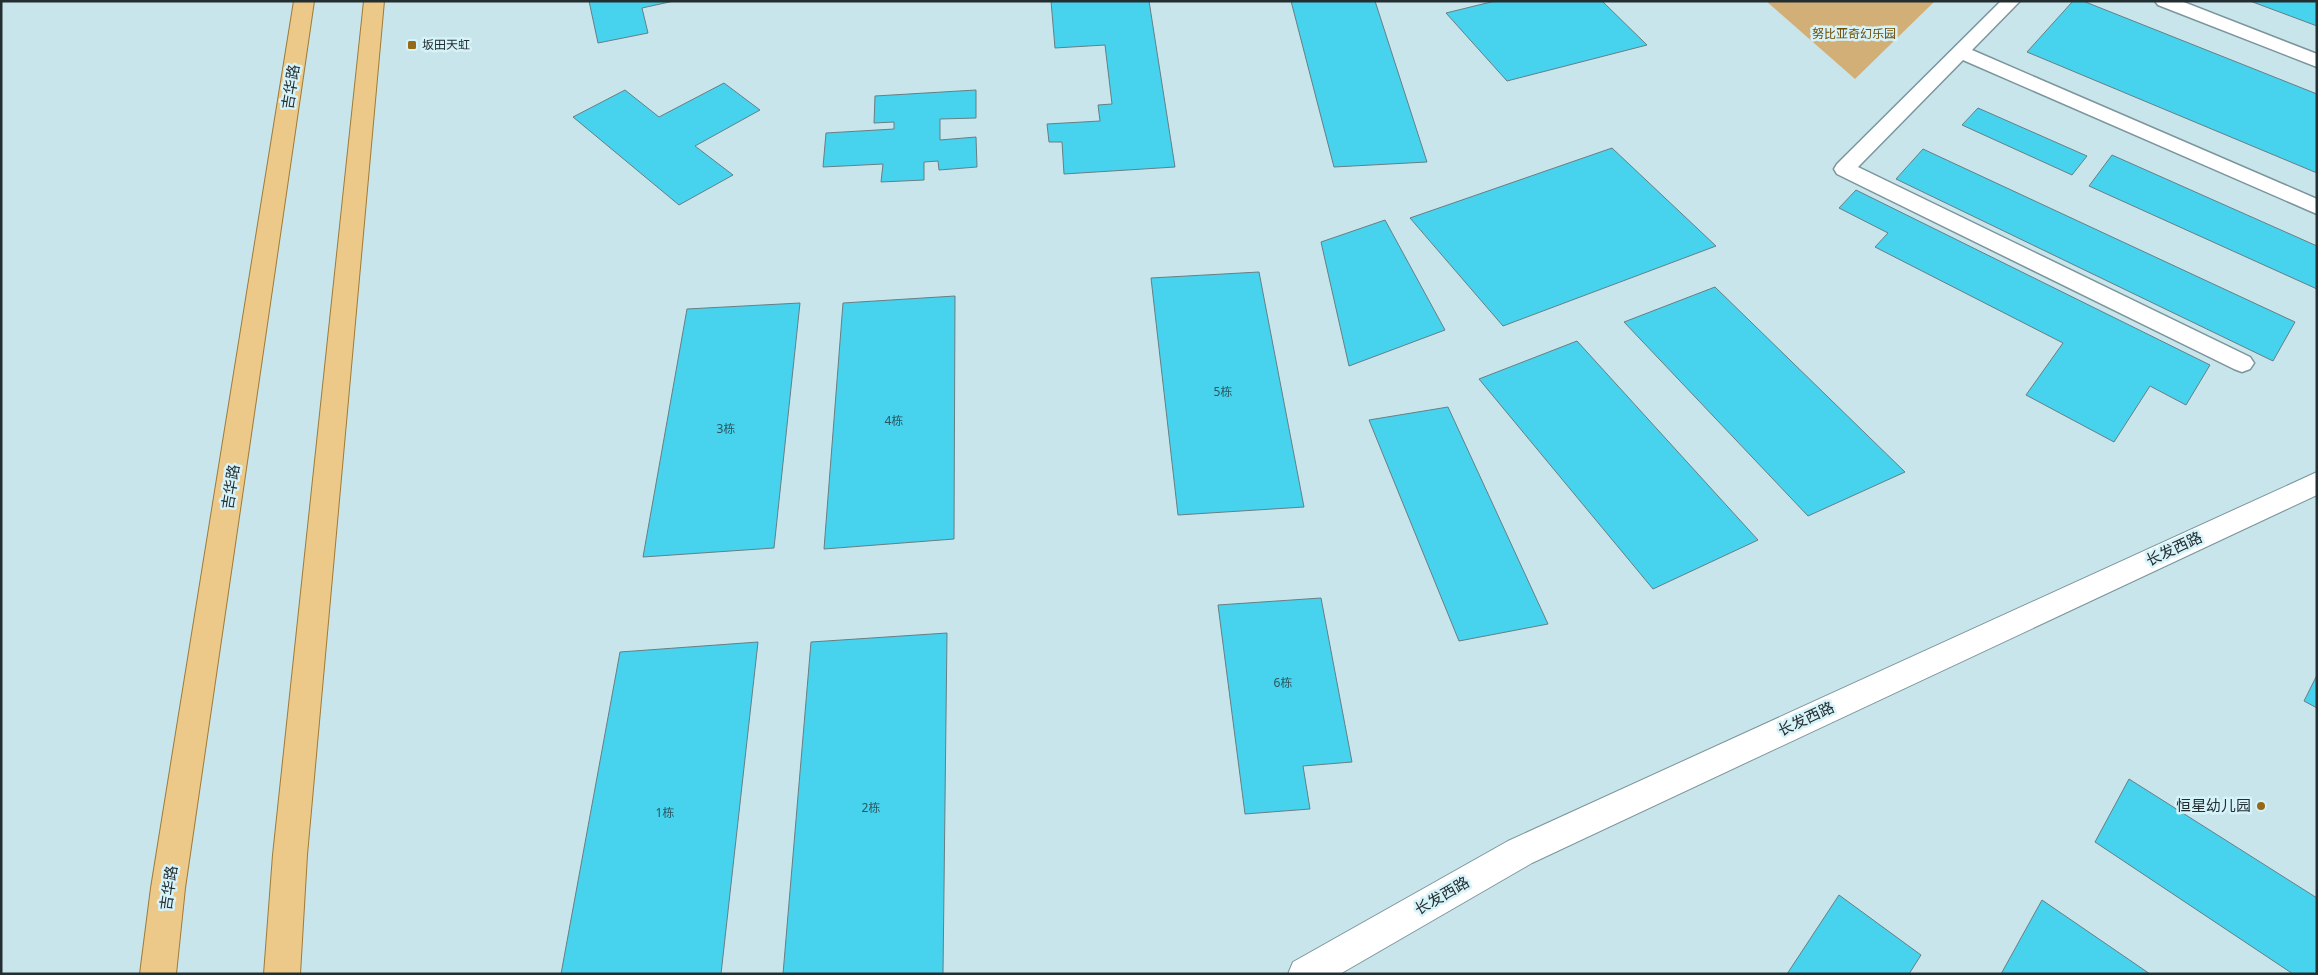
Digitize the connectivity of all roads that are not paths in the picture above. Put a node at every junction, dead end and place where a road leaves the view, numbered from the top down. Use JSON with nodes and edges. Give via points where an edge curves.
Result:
{"nodes":[{"id":1,"x":304,"y":1,"type":"edge"},
{"id":2,"x":374,"y":1,"type":"edge"},
{"id":3,"x":2011,"y":1,"type":"edge"},
{"id":4,"x":2164,"y":1,"type":"edge"},
{"id":5,"x":1960,"y":52,"type":"junction"},
{"id":6,"x":2317,"y":61,"type":"edge"},
{"id":7,"x":2317,"y":208,"type":"edge"},
{"id":8,"x":2242,"y":363,"type":"dead end"},
{"id":9,"x":2317,"y":483,"type":"edge"},
{"id":10,"x":158,"y":974,"type":"edge"},
{"id":11,"x":282,"y":974,"type":"edge"},
{"id":12,"x":1305,"y":974,"type":"edge"}],
"edges":[{"from":1,"to":10,"type":"main road","name":"吉华路","via":[[168,888]]},
{"from":2,"to":11,"type":"main road","via":[[290,855]]},
{"from":3,"to":5,"type":"lane"},
{"from":4,"to":6,"type":"lane"},
{"from":5,"to":7,"type":"lane"},
{"from":5,"to":8,"type":"lane","via":[[1844,169]]},
{"from":9,"to":12,"type":"street","name":"长发西路","via":[[1520,852]]}]}
